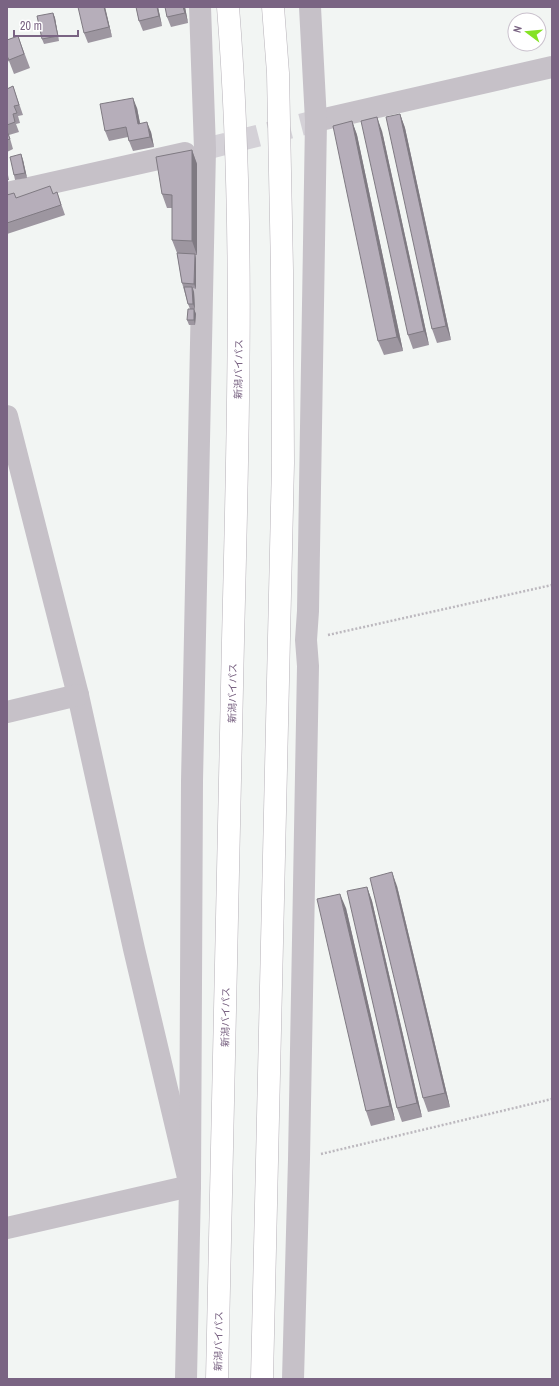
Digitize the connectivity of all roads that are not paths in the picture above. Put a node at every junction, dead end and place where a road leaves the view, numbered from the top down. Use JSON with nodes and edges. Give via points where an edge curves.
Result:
{"nodes":[{"id":1,"x":200,"y":7,"type":"edge"},
{"id":2,"x":228,"y":7,"type":"edge"},
{"id":3,"x":272,"y":7,"type":"edge"},
{"id":4,"x":310,"y":7,"type":"edge"},
{"id":5,"x":552,"y":67,"type":"edge"},
{"id":6,"x":316,"y":121,"type":"junction"},
{"id":7,"x":204,"y":149,"type":"junction"},
{"id":8,"x":7,"y":193,"type":"edge"},
{"id":9,"x":7,"y":416,"type":"edge"},
{"id":10,"x":78,"y":695,"type":"junction"},
{"id":11,"x":7,"y":712,"type":"edge"},
{"id":12,"x":190,"y":1186,"type":"junction"},
{"id":13,"x":7,"y":1228,"type":"edge"},
{"id":14,"x":186,"y":1379,"type":"edge"},
{"id":15,"x":217,"y":1379,"type":"edge"},
{"id":16,"x":262,"y":1379,"type":"edge"},
{"id":17,"x":293,"y":1379,"type":"edge"}],
"edges":[{"from":1,"to":7,"type":"street"},
{"from":2,"to":15,"type":"highway","name":"新潟バイパス","via":[[234,82],[238,291],[237,473]]},
{"from":3,"to":16,"type":"highway","via":[[278,81],[283,464]]},
{"from":4,"to":6,"type":"street"},
{"from":5,"to":6,"type":"street"},
{"from":6,"to":17,"type":"street","via":[[306,640],[308,682]]},
{"from":7,"to":8,"type":"street"},
{"from":7,"to":12,"type":"street","via":[[192,781]]},
{"from":9,"to":10,"type":"street"},
{"from":10,"to":11,"type":"street"},
{"from":10,"to":12,"type":"street"},
{"from":12,"to":13,"type":"street"},
{"from":12,"to":14,"type":"street"}]}
